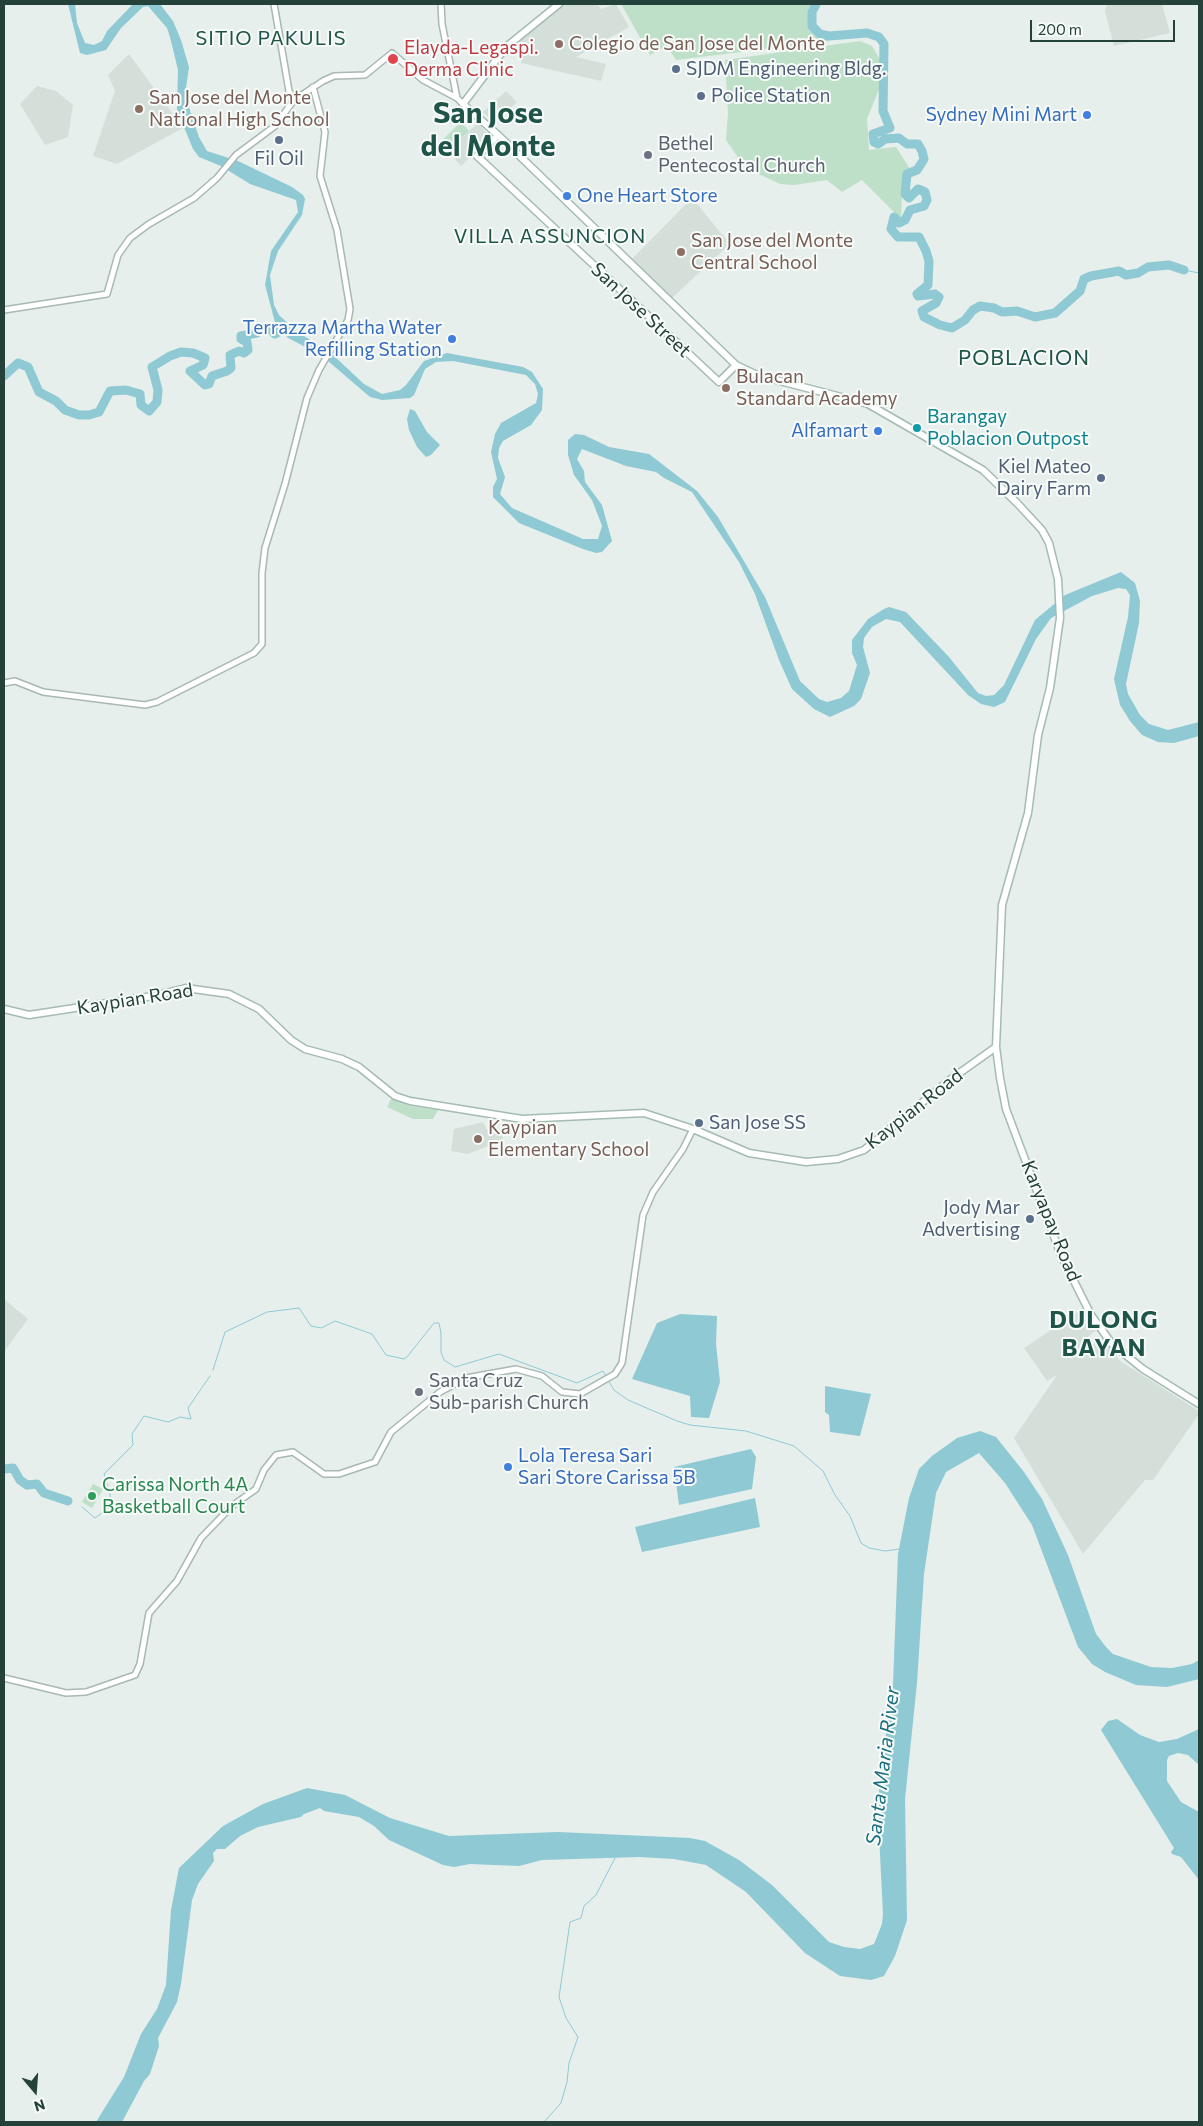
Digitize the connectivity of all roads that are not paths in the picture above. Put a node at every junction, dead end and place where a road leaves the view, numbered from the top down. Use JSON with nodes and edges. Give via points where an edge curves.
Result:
{"nodes":[{"id":1,"x":274,"y":4,"type":"edge"},
{"id":2,"x":441,"y":4,"type":"edge"},
{"id":3,"x":559,"y":4,"type":"edge"},
{"id":4,"x":313,"y":87,"type":"junction"},
{"id":5,"x":456,"y":98,"type":"junction"},
{"id":6,"x":294,"y":100,"type":"junction"},
{"id":7,"x":463,"y":104,"type":"junction"},
{"id":8,"x":498,"y":135,"type":"junction"},
{"id":9,"x":4,"y":310,"type":"edge"},
{"id":10,"x":736,"y":365,"type":"junction"},
{"id":11,"x":4,"y":683,"type":"edge"},
{"id":12,"x":4,"y":1009,"type":"edge"},
{"id":13,"x":996,"y":1047,"type":"junction"},
{"id":14,"x":693,"y":1129,"type":"junction"},
{"id":15,"x":1199,"y":1404,"type":"edge"},
{"id":16,"x":4,"y":1678,"type":"edge"}],
"edges":[{"from":1,"to":6,"type":"street"},
{"from":2,"to":5,"type":"street"},
{"from":3,"to":7,"type":"main road","via":[[506,47]]},
{"from":4,"to":5,"type":"street","via":[[334,76],[364,75],[392,54],[423,80]]},
{"from":4,"to":6,"type":"street"},
{"from":4,"to":11,"type":"street","via":[[321,111],[325,140],[320,176],[337,230],[350,309],[348,320],[307,398],[265,548],[263,637],[259,648],[157,702],[145,705],[43,692],[15,681]]},
{"from":5,"to":7,"type":"street"},
{"from":6,"to":9,"type":"street","via":[[275,126],[236,155],[194,198],[130,238],[118,255],[107,294]]},
{"from":7,"to":8,"type":"main road","name":"Karyapay Road"},
{"from":8,"to":10,"type":"main road","name":"Karyapay Road"},
{"from":8,"to":10,"type":"main road","name":"San Jose Street","via":[[477,156],[719,382]]},
{"from":10,"to":13,"type":"main road","name":"Karyapay Road","via":[[757,375],[868,404],[983,470],[1042,530],[1053,554],[1060,618],[1050,688],[1038,735],[1028,813],[1002,905]]},
{"from":12,"to":14,"type":"main road","name":"Kaypian Road","via":[[29,1015],[186,988],[201,989],[243,1000],[259,1009],[305,1049],[359,1067],[395,1096],[410,1101],[522,1120],[644,1113]]},
{"from":13,"to":14,"type":"main road","name":"Kaypian Road","via":[[864,1150],[850,1156],[806,1162],[749,1153]]},
{"from":13,"to":15,"type":"main road","name":"Karyapay Road","via":[[1006,1109],[1061,1255],[1091,1315],[1112,1344],[1143,1369]]},
{"from":14,"to":16,"type":"street","via":[[653,1192],[643,1215],[622,1363],[615,1374],[580,1394],[562,1392],[542,1376],[516,1369],[466,1378],[440,1392],[391,1432],[375,1462],[331,1475],[324,1474],[292,1452],[276,1456],[264,1470],[256,1489],[220,1516],[201,1538],[177,1581],[149,1613],[135,1675],[86,1692],[66,1693]]}]}
